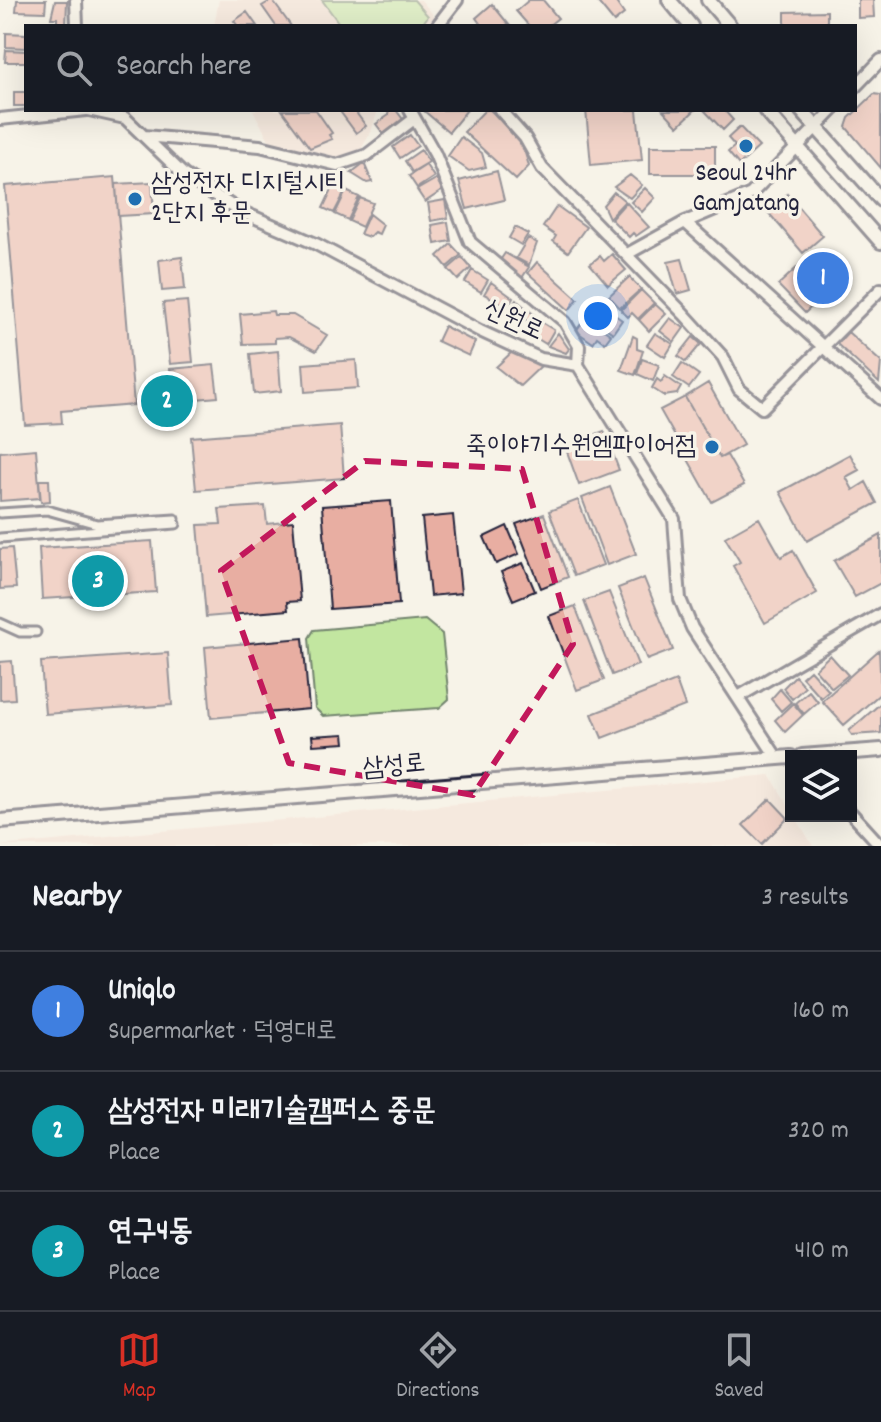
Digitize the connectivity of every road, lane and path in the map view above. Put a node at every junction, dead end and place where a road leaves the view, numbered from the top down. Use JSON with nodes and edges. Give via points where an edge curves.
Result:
{"nodes":[{"id":1,"x":76,"y":0,"type":"edge"},
{"id":2,"x":457,"y":0,"type":"edge"},
{"id":3,"x":669,"y":0,"type":"edge"},
{"id":4,"x":708,"y":0,"type":"edge"},
{"id":5,"x":77,"y":24,"type":"edge"},
{"id":6,"x":442,"y":24,"type":"edge"},
{"id":7,"x":689,"y":24,"type":"edge"},
{"id":8,"x":728,"y":24,"type":"edge"},
{"id":9,"x":880,"y":63,"type":"edge"},
{"id":10,"x":857,"y":85,"type":"edge"},
{"id":11,"x":64,"y":112,"type":"edge"},
{"id":12,"x":93,"y":112,"type":"edge"},
{"id":13,"x":502,"y":112,"type":"edge"},
{"id":14,"x":767,"y":112,"type":"edge"},
{"id":15,"x":803,"y":112,"type":"edge"},
{"id":16,"x":831,"y":112,"type":"edge"},
{"id":17,"x":412,"y":115,"type":"edge"},
{"id":18,"x":0,"y":119,"type":"edge"},
{"id":19,"x":815,"y":126,"type":"junction"},
{"id":20,"x":144,"y":136,"type":"junction"},
{"id":21,"x":795,"y":145,"type":"junction"},
{"id":22,"x":881,"y":200,"type":"edge"},
{"id":23,"x":685,"y":222,"type":"junction"},
{"id":24,"x":881,"y":242,"type":"edge"},
{"id":25,"x":629,"y":253,"type":"junction"},
{"id":26,"x":881,"y":289,"type":"edge"},
{"id":27,"x":822,"y":346,"type":"junction"},
{"id":28,"x":578,"y":365,"type":"junction"},
{"id":29,"x":881,"y":399,"type":"edge"},
{"id":30,"x":0,"y":513,"type":"edge"},
{"id":31,"x":0,"y":538,"type":"edge"},
{"id":32,"x":881,"y":614,"type":"edge"},
{"id":33,"x":0,"y":623,"type":"edge"},
{"id":34,"x":36,"y":632,"type":"dead end"},
{"id":35,"x":738,"y":697,"type":"junction"},
{"id":36,"x":881,"y":750,"type":"edge"},
{"id":37,"x":857,"y":752,"type":"edge"},
{"id":38,"x":784,"y":757,"type":"edge"},
{"id":39,"x":857,"y":820,"type":"edge"},
{"id":40,"x":0,"y":821,"type":"edge"},
{"id":41,"x":881,"y":846,"type":"edge"}],
"edges":[{"from":1,"to":5,"type":"street"},
{"from":2,"to":6,"type":"street"},
{"from":3,"to":7,"type":"street"},
{"from":4,"to":8,"type":"street"},
{"from":9,"to":10,"type":"street"},
{"from":11,"to":18,"type":"street","name":"신원로"},
{"from":12,"to":20,"type":"street","name":"신원로","via":[[125,118]]},
{"from":13,"to":25,"type":"street","via":[[542,168]]},
{"from":14,"to":21,"type":"street"},
{"from":15,"to":19,"type":"street"},
{"from":16,"to":19,"type":"street"},
{"from":17,"to":20,"type":"street","via":[[367,155],[337,165],[260,146]]},
{"from":17,"to":28,"type":"street","via":[[435,154],[470,242],[565,322],[579,346]]},
{"from":19,"to":21,"type":"street"},
{"from":19,"to":22,"type":"street"},
{"from":20,"to":28,"type":"street","name":"신원로","via":[[184,175],[238,210],[316,244],[492,337],[541,359]]},
{"from":21,"to":23,"type":"street","via":[[751,194]]},
{"from":21,"to":24,"type":"street"},
{"from":23,"to":25,"type":"street"},
{"from":23,"to":27,"type":"street"},
{"from":25,"to":27,"type":"street","via":[[723,357],[739,389],[762,408]]},
{"from":26,"to":27,"type":"street"},
{"from":27,"to":29,"type":"street"},
{"from":28,"to":35,"type":"street","via":[[674,519],[680,599],[692,628]]},
{"from":30,"to":31,"type":"street","via":[[47,510],[97,524],[176,521]]},
{"from":32,"to":35,"type":"street"},
{"from":33,"to":34,"type":"street"},
{"from":35,"to":38,"type":"street"},
{"from":36,"to":37,"type":"street"},
{"from":38,"to":40,"type":"street","name":"삼성로"},
{"from":39,"to":41,"type":"street"}]}
